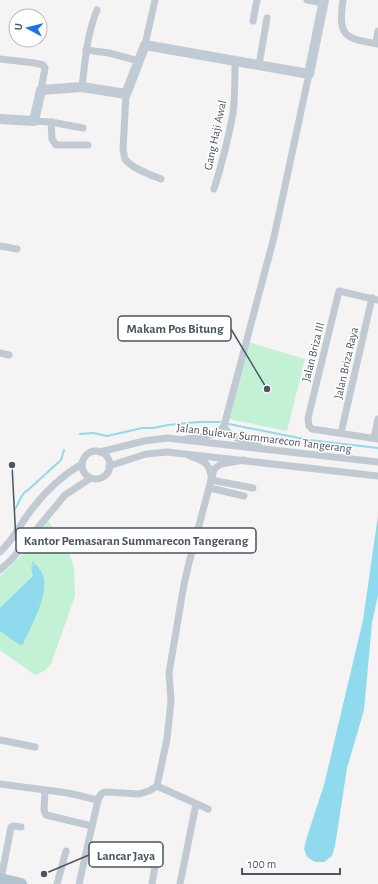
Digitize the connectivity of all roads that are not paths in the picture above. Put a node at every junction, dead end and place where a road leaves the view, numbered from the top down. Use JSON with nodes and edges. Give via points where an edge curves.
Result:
{"nodes":[{"id":1,"x":155,"y":0,"type":"edge"},
{"id":2,"x":257,"y":0,"type":"edge"},
{"id":3,"x":307,"y":0,"type":"edge"},
{"id":4,"x":343,"y":0,"type":"edge"},
{"id":5,"x":323,"y":2,"type":"edge"},
{"id":6,"x":97,"y":10,"type":"dead end"},
{"id":7,"x":267,"y":18,"type":"dead end"},
{"id":8,"x":253,"y":21,"type":"dead end"},
{"id":9,"x":378,"y":31,"type":"edge"},
{"id":10,"x":377,"y":43,"type":"edge"},
{"id":11,"x":145,"y":45,"type":"junction"},
{"id":12,"x":86,"y":50,"type":"junction"},
{"id":13,"x":0,"y":59,"type":"edge"},
{"id":14,"x":139,"y":61,"type":"junction"},
{"id":15,"x":235,"y":61,"type":"junction"},
{"id":16,"x":259,"y":65,"type":"junction"},
{"id":17,"x":309,"y":74,"type":"junction"},
{"id":18,"x":82,"y":88,"type":"junction"},
{"id":19,"x":41,"y":90,"type":"junction"},
{"id":20,"x":126,"y":94,"type":"junction"},
{"id":21,"x":0,"y":119,"type":"edge"},
{"id":22,"x":34,"y":122,"type":"junction"},
{"id":23,"x":51,"y":122,"type":"junction"},
{"id":24,"x":83,"y":128,"type":"dead end"},
{"id":25,"x":88,"y":145,"type":"dead end"},
{"id":26,"x":161,"y":179,"type":"dead end"},
{"id":27,"x":214,"y":189,"type":"dead end"},
{"id":28,"x":0,"y":246,"type":"edge"},
{"id":29,"x":17,"y":249,"type":"dead end"},
{"id":30,"x":375,"y":299,"type":"edge"},
{"id":31,"x":0,"y":353,"type":"edge"},
{"id":32,"x":9,"y":354,"type":"dead end"},
{"id":33,"x":378,"y":420,"type":"edge"},
{"id":34,"x":224,"y":426,"type":"junction"},
{"id":35,"x":341,"y":433,"type":"junction"},
{"id":36,"x":186,"y":439,"type":"junction"},
{"id":37,"x":376,"y":439,"type":"edge"},
{"id":38,"x":269,"y":449,"type":"junction"},
{"id":39,"x":100,"y":452,"type":"junction"},
{"id":40,"x":183,"y":453,"type":"junction"},
{"id":41,"x":244,"y":460,"type":"junction"},
{"id":42,"x":378,"y":462,"type":"edge"},
{"id":43,"x":82,"y":464,"type":"junction"},
{"id":44,"x":109,"y":466,"type":"junction"},
{"id":45,"x":378,"y":476,"type":"edge"},
{"id":46,"x":91,"y":478,"type":"junction"},
{"id":47,"x":211,"y":480,"type":"junction"},
{"id":48,"x":210,"y":488,"type":"junction"},
{"id":49,"x":253,"y":488,"type":"dead end"},
{"id":50,"x":244,"y":496,"type":"dead end"},
{"id":51,"x":0,"y":552,"type":"edge"},
{"id":52,"x":0,"y":570,"type":"edge"},
{"id":53,"x":0,"y":740,"type":"edge"},
{"id":54,"x":35,"y":747,"type":"dead end"},
{"id":55,"x":0,"y":784,"type":"edge"},
{"id":56,"x":157,"y":786,"type":"junction"},
{"id":57,"x":45,"y":791,"type":"junction"},
{"id":58,"x":98,"y":800,"type":"junction"},
{"id":59,"x":196,"y":804,"type":"junction"},
{"id":60,"x":208,"y":809,"type":"dead end"},
{"id":61,"x":92,"y":826,"type":"junction"},
{"id":62,"x":21,"y":827,"type":"dead end"},
{"id":63,"x":66,"y":851,"type":"dead end"},
{"id":64,"x":157,"y":854,"type":"dead end"},
{"id":65,"x":1,"y":879,"type":"edge"},
{"id":66,"x":21,"y":884,"type":"edge"},
{"id":67,"x":58,"y":884,"type":"edge"},
{"id":68,"x":79,"y":884,"type":"edge"},
{"id":69,"x":152,"y":884,"type":"edge"},
{"id":70,"x":180,"y":884,"type":"edge"}],
"edges":[{"from":1,"to":11,"type":"street"},
{"from":2,"to":8,"type":"street"},
{"from":3,"to":5,"type":"street"},
{"from":4,"to":10,"type":"street","via":[[341,18],[344,33],[355,39]]},
{"from":5,"to":17,"type":"street"},
{"from":6,"to":12,"type":"street","via":[[92,20]]},
{"from":7,"to":16,"type":"street"},
{"from":9,"to":10,"type":"street"},
{"from":11,"to":14,"type":"street"},
{"from":11,"to":15,"type":"street"},
{"from":12,"to":14,"type":"street"},
{"from":12,"to":18,"type":"street"},
{"from":13,"to":19,"type":"street","via":[[43,65],[45,68]]},
{"from":14,"to":20,"type":"street"},
{"from":15,"to":16,"type":"street"},
{"from":15,"to":27,"type":"street","name":"Gang Haji Awal","via":[[233,113]]},
{"from":16,"to":17,"type":"street"},
{"from":17,"to":34,"type":"street","via":[[274,237]]},
{"from":18,"to":19,"type":"street"},
{"from":18,"to":20,"type":"street"},
{"from":19,"to":22,"type":"street"},
{"from":20,"to":26,"type":"street","via":[[124,157],[137,168]]},
{"from":21,"to":22,"type":"street"},
{"from":22,"to":23,"type":"street"},
{"from":23,"to":24,"type":"street"},
{"from":23,"to":25,"type":"street","via":[[52,139],[56,145]]},
{"from":28,"to":29,"type":"street"},
{"from":30,"to":35,"type":"street","name":"Jalan Briza Raya"},
{"from":30,"to":35,"type":"street","name":"Jalan Briza III","via":[[339,291],[308,418],[312,429]]},
{"from":31,"to":32,"type":"street"},
{"from":33,"to":37,"type":"street"},
{"from":34,"to":36,"type":"street","via":[[216,434]]},
{"from":34,"to":38,"type":"street","via":[[230,435]]},
{"from":35,"to":37,"type":"street"},
{"from":36,"to":38,"type":"street","name":"Jalan Bulevar Summarecon Tangerang"},
{"from":36,"to":39,"type":"street","name":"Jalan Bulevar Summarecon Tangerang","via":[[144,441]]},
{"from":38,"to":42,"type":"street","name":"Jalan Bulevar Summarecon Tangerang"},
{"from":39,"to":43,"type":"street","name":"Jalan Bulevar Summarecon Tangerang","via":[[87,455]]},
{"from":39,"to":44,"type":"street","via":[[108,459]]},
{"from":40,"to":41,"type":"street","name":"Jalan Bulevar Summarecon Tangerang"},
{"from":40,"to":44,"type":"street","name":"Jalan Bulevar Summarecon Tangerang","via":[[146,454]]},
{"from":40,"to":47,"type":"street","via":[[204,461],[210,468]]},
{"from":41,"to":45,"type":"street","name":"Jalan Bulevar Summarecon Tangerang"},
{"from":41,"to":47,"type":"street","via":[[221,464],[214,469]]},
{"from":43,"to":46,"type":"street","via":[[86,474]]},
{"from":43,"to":51,"type":"street","name":"Jalan Bulevar Summarecon Tangerang","via":[[55,483],[39,500]]},
{"from":44,"to":46,"type":"street","name":"Jalan Bulevar Summarecon Tangerang","via":[[105,475]]},
{"from":46,"to":52,"type":"street","name":"Jalan Bulevar Summarecon Tangerang","via":[[65,495]]},
{"from":47,"to":48,"type":"street"},
{"from":47,"to":49,"type":"street"},
{"from":48,"to":50,"type":"street"},
{"from":48,"to":56,"type":"street","via":[[189,563],[171,660],[171,701],[167,739]]},
{"from":53,"to":54,"type":"street"},
{"from":55,"to":57,"type":"street"},
{"from":56,"to":58,"type":"street","via":[[139,794],[104,792]]},
{"from":56,"to":59,"type":"street"},
{"from":57,"to":58,"type":"street"},
{"from":57,"to":61,"type":"street","via":[[46,815]]},
{"from":58,"to":61,"type":"street"},
{"from":59,"to":60,"type":"street"},
{"from":59,"to":70,"type":"street"},
{"from":61,"to":68,"type":"street"},
{"from":62,"to":65,"type":"street","via":[[11,827]]},
{"from":63,"to":67,"type":"street"},
{"from":64,"to":69,"type":"street"},
{"from":65,"to":66,"type":"main road"}]}
